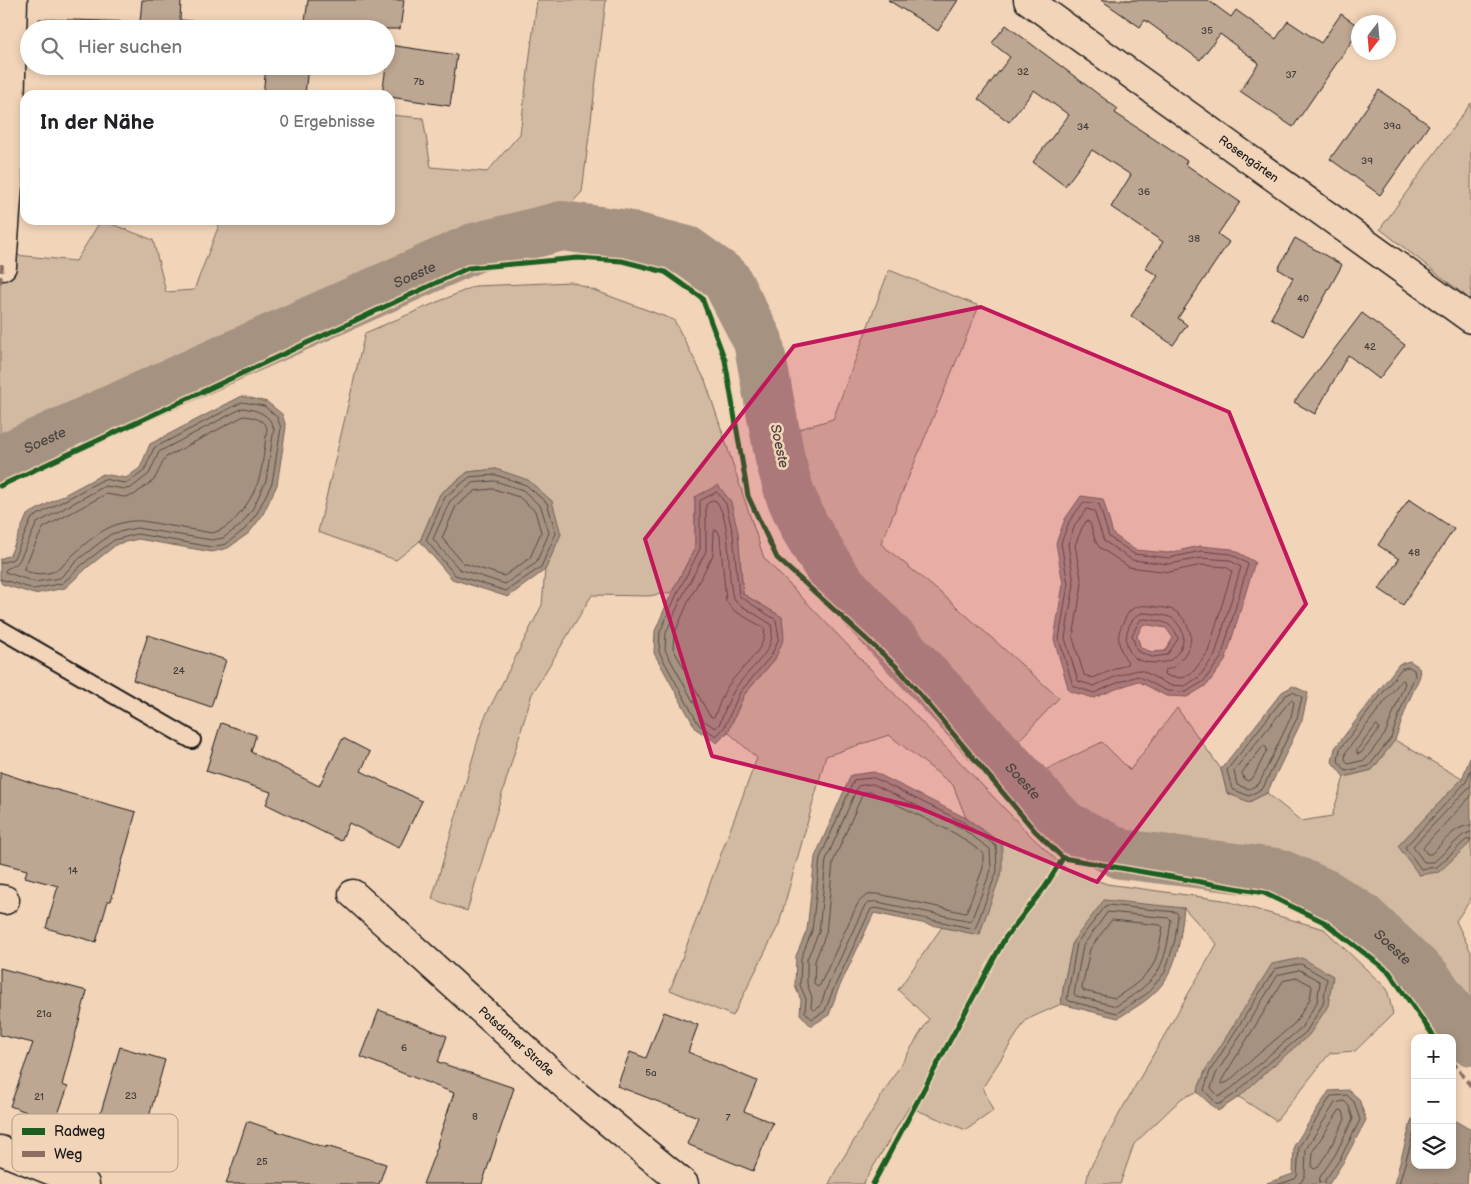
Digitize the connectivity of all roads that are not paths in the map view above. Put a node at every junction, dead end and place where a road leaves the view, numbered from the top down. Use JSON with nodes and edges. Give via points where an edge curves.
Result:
{"nodes":[{"id":1,"x":13,"y":0,"type":"edge"},
{"id":2,"x":1028,"y":0,"type":"edge"},
{"id":3,"x":2,"y":266,"type":"dead end"},
{"id":4,"x":1471,"y":319,"type":"edge"},
{"id":5,"x":0,"y":629,"type":"edge"},
{"id":6,"x":192,"y":740,"type":"dead end"},
{"id":7,"x":353,"y":894,"type":"dead end"},
{"id":8,"x":0,"y":1150,"type":"edge"},
{"id":9,"x":12,"y":1155,"type":"edge"},
{"id":10,"x":49,"y":1172,"type":"edge"},
{"id":11,"x":71,"y":1182,"type":"edge"},
{"id":12,"x":684,"y":1184,"type":"edge"}],
"edges":[{"from":1,"to":3,"type":"street","via":[[8,186]]},
{"from":2,"to":4,"type":"street","name":"Rosengärten"},
{"from":5,"to":6,"type":"lane"},
{"from":7,"to":12,"type":"street","name":"Potsdamer Straße","via":[[577,1096]]},
{"from":8,"to":9,"type":"street"},
{"from":10,"to":11,"type":"street"}]}
